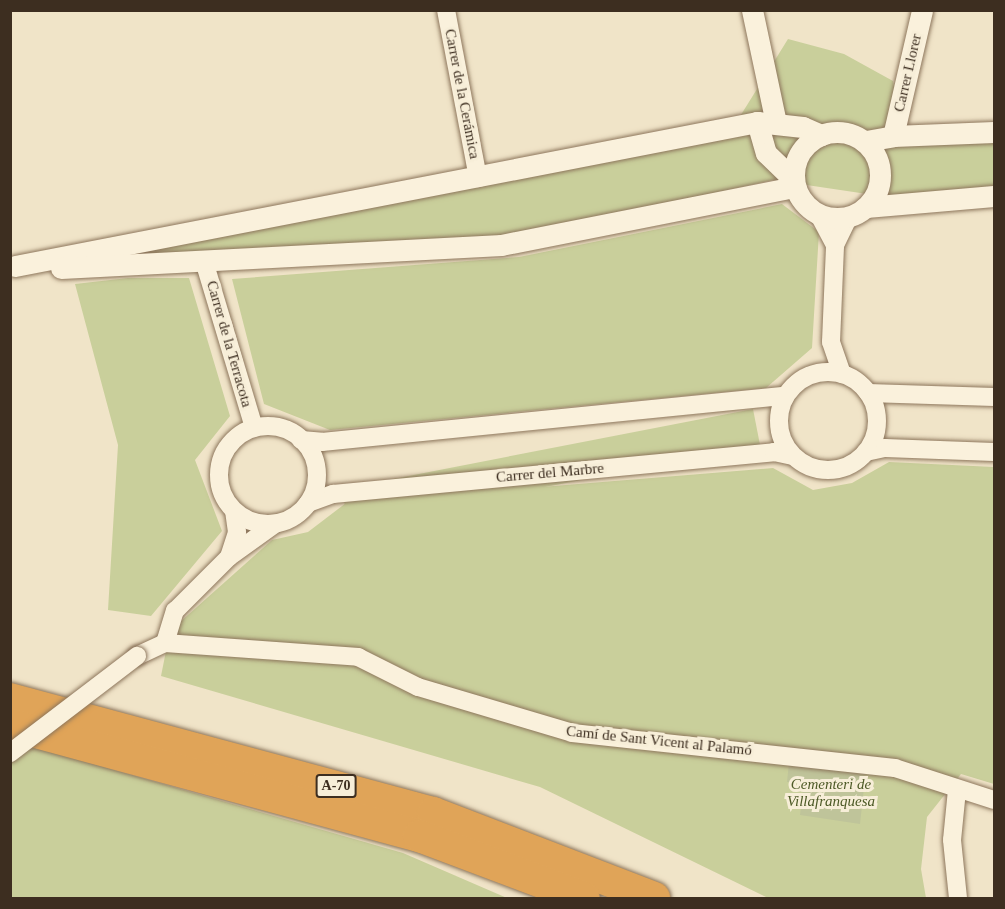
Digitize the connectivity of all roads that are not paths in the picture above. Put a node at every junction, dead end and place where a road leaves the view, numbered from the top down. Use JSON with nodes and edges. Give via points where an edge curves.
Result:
{"nodes":[{"id":1,"x":446,"y":10,"type":"edge"},
{"id":2,"x":752,"y":10,"type":"edge"},
{"id":3,"x":922,"y":10,"type":"edge"},
{"id":4,"x":766,"y":123,"type":"junction"},
{"id":5,"x":994,"y":132,"type":"edge"},
{"id":6,"x":821,"y":135,"type":"junction"},
{"id":7,"x":893,"y":136,"type":"junction"},
{"id":8,"x":866,"y":141,"type":"junction"},
{"id":9,"x":478,"y":178,"type":"junction"},
{"id":10,"x":794,"y":183,"type":"junction"},
{"id":11,"x":994,"y":196,"type":"edge"},
{"id":12,"x":857,"y":212,"type":"junction"},
{"id":13,"x":819,"y":215,"type":"junction"},
{"id":14,"x":834,"y":245,"type":"junction"},
{"id":15,"x":204,"y":261,"type":"junction"},
{"id":16,"x":13,"y":267,"type":"edge"},
{"id":17,"x":831,"y":342,"type":"junction"},
{"id":18,"x":814,"y":374,"type":"junction"},
{"id":19,"x":842,"y":374,"type":"junction"},
{"id":20,"x":868,"y":393,"type":"junction"},
{"id":21,"x":785,"y":396,"type":"junction"},
{"id":22,"x":994,"y":397,"type":"edge"},
{"id":23,"x":254,"y":428,"type":"junction"},
{"id":24,"x":301,"y":440,"type":"junction"},
{"id":25,"x":866,"y":452,"type":"junction"},
{"id":26,"x":994,"y":452,"type":"edge"},
{"id":27,"x":793,"y":456,"type":"junction"},
{"id":28,"x":308,"y":502,"type":"junction"},
{"id":29,"x":234,"y":511,"type":"junction"},
{"id":30,"x":275,"y":524,"type":"junction"},
{"id":31,"x":229,"y":557,"type":"junction"},
{"id":32,"x":165,"y":643,"type":"junction"},
{"id":33,"x":10,"y":699,"type":"edge"},
{"id":34,"x":10,"y":725,"type":"edge"},
{"id":35,"x":10,"y":753,"type":"edge"},
{"id":36,"x":957,"y":790,"type":"junction"},
{"id":37,"x":994,"y":800,"type":"edge"},
{"id":38,"x":584,"y":898,"type":"edge"},
{"id":39,"x":654,"y":898,"type":"edge"},
{"id":40,"x":958,"y":898,"type":"edge"}],
"edges":[{"from":1,"to":9,"type":"street","name":"Carrer de la Cerámica"},
{"from":2,"to":4,"type":"street"},
{"from":3,"to":7,"type":"street","name":"Carrer Llorer"},
{"from":4,"to":6,"type":"street","via":[[803,127]]},
{"from":4,"to":9,"type":"street"},
{"from":4,"to":10,"type":"street","via":[[766,153]]},
{"from":5,"to":7,"type":"street"},
{"from":6,"to":8,"type":"street","via":[[852,134]]},
{"from":6,"to":10,"type":"street","via":[[804,146],[794,162]]},
{"from":7,"to":8,"type":"street"},
{"from":8,"to":12,"type":"street","via":[[876,154],[880,180]]},
{"from":9,"to":16,"type":"street"},
{"from":10,"to":13,"type":"street","via":[[806,206]]},
{"from":10,"to":15,"type":"street","via":[[501,244]]},
{"from":11,"to":12,"type":"street"},
{"from":12,"to":13,"type":"street"},
{"from":12,"to":14,"type":"street"},
{"from":13,"to":14,"type":"street"},
{"from":14,"to":17,"type":"street"},
{"from":15,"to":16,"type":"street"},
{"from":15,"to":23,"type":"street","name":"Carrer de la Terracota"},
{"from":17,"to":18,"type":"street"},
{"from":17,"to":19,"type":"street"},
{"from":18,"to":19,"type":"street"},
{"from":18,"to":21,"type":"street","via":[[798,382]]},
{"from":19,"to":20,"type":"street"},
{"from":20,"to":22,"type":"street"},
{"from":20,"to":25,"type":"street","via":[[877,417],[873,441]]},
{"from":21,"to":24,"type":"street","via":[[322,442]]},
{"from":21,"to":27,"type":"street","via":[[778,420],[780,433]]},
{"from":23,"to":24,"type":"street","via":[[279,428]]},
{"from":23,"to":29,"type":"street","via":[[236,438],[221,464],[222,494]]},
{"from":24,"to":28,"type":"street","via":[[310,450],[316,470]]},
{"from":25,"to":26,"type":"street","via":[[885,448]]},
{"from":25,"to":27,"type":"street","via":[[856,462],[830,470],[810,467]]},
{"from":27,"to":28,"type":"street","name":"Carrer del Marbre","via":[[774,452],[333,494]]},
{"from":28,"to":30,"type":"street","via":[[288,520]]},
{"from":29,"to":30,"type":"street","via":[[253,522]]},
{"from":29,"to":31,"type":"street","via":[[237,532]]},
{"from":30,"to":31,"type":"street"},
{"from":31,"to":32,"type":"street","via":[[175,611]]},
{"from":32,"to":35,"type":"street","name":"Camí de Sant Vicent al Palamó","bridge":true,"via":[[137,656]]},
{"from":32,"to":36,"type":"street","name":"Camí de Sant Vicent al Palamó","via":[[358,657],[418,687],[572,733],[878,766]]},
{"from":33,"to":39,"type":"highway","number":"A-70","via":[[433,813]]},
{"from":34,"to":38,"type":"highway","number":"A-70","via":[[408,832]]},
{"from":36,"to":37,"type":"street","name":"Camí de Sant Vicent al Palamó"},
{"from":36,"to":40,"type":"street","via":[[952,840]]}]}
